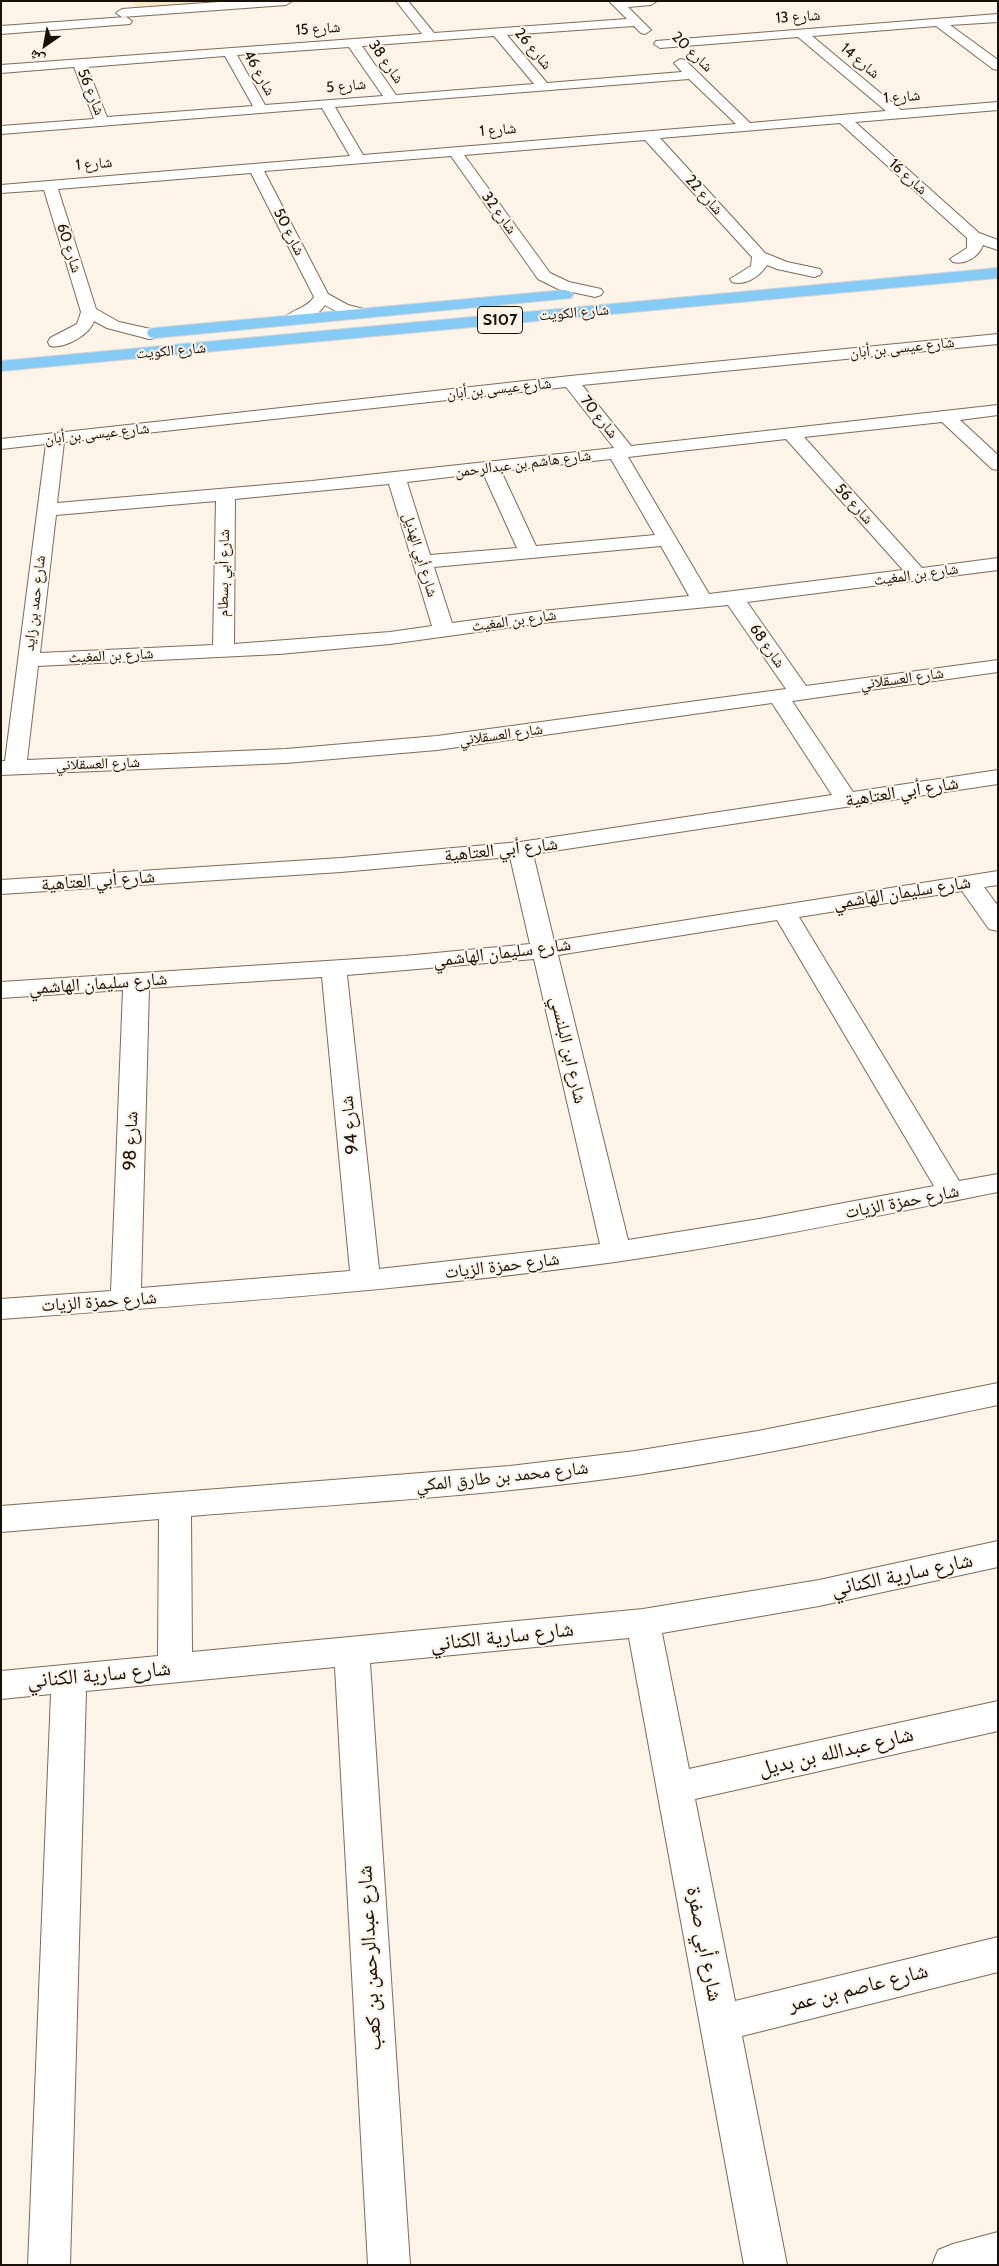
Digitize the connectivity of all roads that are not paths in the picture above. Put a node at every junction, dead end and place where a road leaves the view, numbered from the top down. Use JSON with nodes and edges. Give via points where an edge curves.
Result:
{"nodes":[{"id":1,"x":116,"y":1,"type":"edge"},
{"id":2,"x":286,"y":1,"type":"edge"},
{"id":3,"x":410,"y":1,"type":"edge"},
{"id":4,"x":651,"y":1,"type":"edge"},
{"id":5,"x":401,"y":2,"type":"edge"},
{"id":6,"x":616,"y":2,"type":"edge"},
{"id":7,"x":124,"y":17,"type":"junction"},
{"id":8,"x":998,"y":18,"type":"edge"},
{"id":9,"x":637,"y":22,"type":"junction"},
{"id":10,"x":939,"y":23,"type":"junction"},
{"id":11,"x":1,"y":30,"type":"edge"},
{"id":12,"x":497,"y":32,"type":"junction"},
{"id":13,"x":802,"y":33,"type":"junction"},
{"id":14,"x":431,"y":37,"type":"junction"},
{"id":15,"x":353,"y":43,"type":"junction"},
{"id":16,"x":660,"y":44,"type":"junction"},
{"id":17,"x":228,"y":52,"type":"junction"},
{"id":18,"x":144,"y":58,"type":"junction"},
{"id":19,"x":79,"y":63,"type":"junction"},
{"id":20,"x":998,"y":66,"type":"edge"},
{"id":21,"x":1,"y":69,"type":"edge"},
{"id":22,"x":692,"y":75,"type":"junction"},
{"id":23,"x":544,"y":87,"type":"junction"},
{"id":24,"x":392,"y":99,"type":"junction"},
{"id":25,"x":326,"y":104,"type":"junction"},
{"id":26,"x":998,"y":106,"type":"edge"},
{"id":27,"x":261,"y":110,"type":"junction"},
{"id":28,"x":897,"y":114,"type":"junction"},
{"id":29,"x":842,"y":118,"type":"junction"},
{"id":30,"x":102,"y":122,"type":"junction"},
{"id":31,"x":746,"y":126,"type":"junction"},
{"id":32,"x":1,"y":130,"type":"edge"},
{"id":33,"x":648,"y":134,"type":"junction"},
{"id":34,"x":454,"y":150,"type":"junction"},
{"id":35,"x":358,"y":158,"type":"junction"},
{"id":36,"x":255,"y":167,"type":"junction"},
{"id":37,"x":49,"y":184,"type":"junction"},
{"id":38,"x":1,"y":188,"type":"edge"},
{"id":39,"x":974,"y":236,"type":"junction"},
{"id":40,"x":998,"y":245,"type":"edge"},
{"id":41,"x":760,"y":256,"type":"junction"},
{"id":42,"x":998,"y":256,"type":"edge"},
{"id":43,"x":958,"y":260,"type":"junction"},
{"id":44,"x":939,"y":261,"type":"dead end"},
{"id":45,"x":833,"y":270,"type":"dead end"},
{"id":46,"x":814,"y":272,"type":"junction"},
{"id":47,"x":998,"y":273,"type":"edge"},
{"id":48,"x":544,"y":276,"type":"junction"},
{"id":49,"x":738,"y":279,"type":"junction"},
{"id":50,"x":719,"y":281,"type":"dead end"},
{"id":51,"x":859,"y":286,"type":"junction"},
{"id":52,"x":614,"y":291,"type":"dead end"},
{"id":53,"x":595,"y":292,"type":"junction"},
{"id":54,"x":322,"y":297,"type":"junction"},
{"id":55,"x":522,"y":298,"type":"junction"},
{"id":56,"x":458,"y":304,"type":"junction"},
{"id":57,"x":89,"y":312,"type":"junction"},
{"id":58,"x":362,"y":313,"type":"junction"},
{"id":59,"x":292,"y":319,"type":"junction"},
{"id":60,"x":149,"y":334,"type":"junction"},
{"id":61,"x":998,"y":339,"type":"edge"},
{"id":62,"x":56,"y":342,"type":"junction"},
{"id":63,"x":258,"y":343,"type":"junction"},
{"id":64,"x":38,"y":344,"type":"dead end"},
{"id":65,"x":1,"y":366,"type":"edge"},
{"id":66,"x":570,"y":381,"type":"junction"},
{"id":67,"x":998,"y":410,"type":"edge"},
{"id":68,"x":946,"y":416,"type":"junction"},
{"id":69,"x":790,"y":433,"type":"junction"},
{"id":70,"x":56,"y":438,"type":"junction"},
{"id":71,"x":1,"y":444,"type":"edge"},
{"id":72,"x":622,"y":452,"type":"junction"},
{"id":73,"x":998,"y":465,"type":"edge"},
{"id":74,"x":490,"y":468,"type":"junction"},
{"id":75,"x":397,"y":478,"type":"junction"},
{"id":76,"x":226,"y":496,"type":"junction"},
{"id":77,"x":47,"y":510,"type":"junction"},
{"id":78,"x":668,"y":540,"type":"junction"},
{"id":79,"x":529,"y":552,"type":"junction"},
{"id":80,"x":422,"y":562,"type":"junction"},
{"id":81,"x":998,"y":564,"type":"edge"},
{"id":82,"x":917,"y":574,"type":"junction"},
{"id":83,"x":734,"y":598,"type":"junction"},
{"id":84,"x":703,"y":602,"type":"junction"},
{"id":85,"x":444,"y":632,"type":"junction"},
{"id":86,"x":223,"y":650,"type":"junction"},
{"id":87,"x":28,"y":660,"type":"junction"},
{"id":88,"x":998,"y":666,"type":"edge"},
{"id":89,"x":800,"y":693,"type":"junction"},
{"id":90,"x":778,"y":696,"type":"junction"},
{"id":91,"x":8,"y":768,"type":"edge"},
{"id":92,"x":998,"y":777,"type":"edge"},
{"id":93,"x":846,"y":800,"type":"junction"},
{"id":94,"x":520,"y":849,"type":"junction"},
{"id":95,"x":998,"y":878,"type":"edge"},
{"id":96,"x":969,"y":883,"type":"junction"},
{"id":97,"x":1,"y":887,"type":"edge"},
{"id":98,"x":784,"y":912,"type":"junction"},
{"id":99,"x":998,"y":924,"type":"edge"},
{"id":100,"x":544,"y":950,"type":"junction"},
{"id":101,"x":334,"y":969,"type":"junction"},
{"id":102,"x":136,"y":982,"type":"junction"},
{"id":103,"x":1,"y":990,"type":"edge"},
{"id":104,"x":998,"y":1183,"type":"edge"},
{"id":105,"x":952,"y":1192,"type":"junction"},
{"id":106,"x":616,"y":1252,"type":"junction"},
{"id":107,"x":366,"y":1281,"type":"junction"},
{"id":108,"x":126,"y":1300,"type":"junction"},
{"id":109,"x":1,"y":1309,"type":"edge"},
{"id":110,"x":998,"y":1394,"type":"edge"},
{"id":111,"x":175,"y":1505,"type":"junction"},
{"id":112,"x":1,"y":1519,"type":"edge"},
{"id":113,"x":998,"y":1554,"type":"edge"},
{"id":114,"x":643,"y":1623,"type":"junction"},
{"id":115,"x":352,"y":1652,"type":"junction"},
{"id":116,"x":175,"y":1668,"type":"junction"},
{"id":117,"x":69,"y":1678,"type":"junction"},
{"id":118,"x":1,"y":1685,"type":"edge"},
{"id":119,"x":998,"y":1716,"type":"edge"},
{"id":120,"x":674,"y":1788,"type":"junction"},
{"id":121,"x":998,"y":1954,"type":"edge"},
{"id":122,"x":719,"y":2023,"type":"junction"},
{"id":123,"x":998,"y":2253,"type":"edge"},
{"id":124,"x":50,"y":2265,"type":"edge"},
{"id":125,"x":389,"y":2265,"type":"edge"},
{"id":126,"x":766,"y":2265,"type":"edge"},
{"id":127,"x":953,"y":2265,"type":"edge"}],
"edges":[{"from":1,"to":7,"type":"street"},
{"from":2,"to":7,"type":"street"},
{"from":3,"to":5,"type":"street"},
{"from":4,"to":6,"type":"street"},
{"from":5,"to":14,"type":"street"},
{"from":6,"to":9,"type":"street","name":"شارع 20"},
{"from":7,"to":11,"type":"street"},
{"from":7,"to":18,"type":"street"},
{"from":8,"to":10,"type":"street","name":"شارع 13"},
{"from":9,"to":12,"type":"street","name":"شارع 15"},
{"from":9,"to":16,"type":"street","name":"شارع 20"},
{"from":10,"to":13,"type":"street","name":"شارع 13"},
{"from":10,"to":20,"type":"street"},
{"from":12,"to":14,"type":"street","name":"شارع 15"},
{"from":12,"to":23,"type":"street","name":"شارع 26"},
{"from":13,"to":16,"type":"street","name":"شارع 13"},
{"from":13,"to":28,"type":"street","name":"شارع 14"},
{"from":14,"to":15,"type":"street","name":"شارع 15"},
{"from":15,"to":17,"type":"street","name":"شارع 15"},
{"from":15,"to":24,"type":"street","name":"شارع 38"},
{"from":16,"to":22,"type":"street","name":"شارع 20"},
{"from":17,"to":18,"type":"street","name":"شارع 15"},
{"from":17,"to":27,"type":"street","name":"شارع 46"},
{"from":18,"to":19,"type":"street","name":"شارع 15"},
{"from":19,"to":21,"type":"street","name":"شارع 15"},
{"from":19,"to":30,"type":"street","name":"شارع 56"},
{"from":22,"to":23,"type":"street","name":"شارع 5"},
{"from":22,"to":31,"type":"street","name":"شارع 20"},
{"from":23,"to":24,"type":"street","name":"شارع 5"},
{"from":24,"to":25,"type":"street","name":"شارع 5"},
{"from":25,"to":27,"type":"street","name":"شارع 5"},
{"from":25,"to":35,"type":"street"},
{"from":26,"to":28,"type":"street","name":"شارع 1"},
{"from":27,"to":30,"type":"street","name":"شارع 5"},
{"from":28,"to":29,"type":"street","name":"شارع 1"},
{"from":29,"to":31,"type":"street","name":"شارع 1"},
{"from":29,"to":39,"type":"street","name":"شارع 16"},
{"from":30,"to":32,"type":"street","name":"شارع 5"},
{"from":31,"to":33,"type":"street","name":"شارع 1"},
{"from":33,"to":34,"type":"street","name":"شارع 1"},
{"from":33,"to":41,"type":"street","name":"شارع 22"},
{"from":34,"to":35,"type":"street","name":"شارع 1"},
{"from":34,"to":48,"type":"street","name":"شارع 32"},
{"from":35,"to":36,"type":"street","name":"شارع 1"},
{"from":36,"to":37,"type":"street","name":"شارع 1"},
{"from":36,"to":54,"type":"street","name":"شارع 50"},
{"from":37,"to":38,"type":"street","name":"شارع 1"},
{"from":37,"to":57,"type":"street","name":"شارع 60"},
{"from":39,"to":40,"type":"street","name":"شارع 16"},
{"from":39,"to":43,"type":"street","via":[[975,249]]},
{"from":41,"to":46,"type":"street","name":"شارع 22","via":[[783,266]]},
{"from":41,"to":49,"type":"street","via":[[757,269]]},
{"from":42,"to":43,"type":"main road"},
{"from":43,"to":44,"type":"main road"},
{"from":43,"to":51,"type":"main road","via":[[852,279],[852,283]]},
{"from":45,"to":46,"type":"main road"},
{"from":46,"to":49,"type":"main road"},
{"from":47,"to":51,"type":"main road","name":"شارع الكويت","number":"S107"},
{"from":48,"to":53,"type":"street","name":"شارع 32","via":[[564,286]]},
{"from":48,"to":55,"type":"street","via":[[540,288]]},
{"from":49,"to":50,"type":"main road"},
{"from":51,"to":63,"type":"main road","name":"شارع الكويت","number":"S107"},
{"from":52,"to":53,"type":"main road","name":"شارع الكويت","number":"S107"},
{"from":53,"to":55,"type":"main road","name":"شارع الكويت","number":"S107"},
{"from":54,"to":58,"type":"street","via":[[342,308]]},
{"from":54,"to":59,"type":"street","via":[[314,309]]},
{"from":55,"to":56,"type":"main road","name":"شارع الكويت","number":"S107"},
{"from":56,"to":58,"type":"main road","name":"شارع الكويت","number":"S107"},
{"from":56,"to":63,"type":"main road","via":[[463,311],[454,316],[343,326]]},
{"from":57,"to":60,"type":"street","via":[[113,326]]},
{"from":57,"to":62,"type":"street","via":[[84,327]]},
{"from":58,"to":59,"type":"main road","name":"شارع الكويت","number":"S107"},
{"from":59,"to":60,"type":"main road","name":"شارع الكويت","number":"S107"},
{"from":60,"to":62,"type":"main road","name":"شارع الكويت","number":"S107"},
{"from":61,"to":66,"type":"street","name":"شارع عيسى بن أبان"},
{"from":62,"to":64,"type":"main road","name":"شارع الكويت","number":"S107"},
{"from":63,"to":65,"type":"main road","name":"شارع الكويت","number":"S107"},
{"from":66,"to":70,"type":"street","name":"شارع عيسى بن أبان"},
{"from":66,"to":72,"type":"street","name":"شارع 70"},
{"from":67,"to":68,"type":"street","name":"شارع هاشم بن عبدالرحمن"},
{"from":68,"to":69,"type":"street","name":"شارع هاشم بن عبدالرحمن"},
{"from":68,"to":73,"type":"street"},
{"from":69,"to":72,"type":"street","name":"شارع هاشم بن عبدالرحمن"},
{"from":69,"to":82,"type":"street","name":"شارع 56"},
{"from":70,"to":71,"type":"street","name":"شارع عيسى بن أبان"},
{"from":70,"to":77,"type":"street","name":"شارع حمد بن زايد"},
{"from":72,"to":74,"type":"street","name":"شارع هاشم بن عبدالرحمن"},
{"from":72,"to":78,"type":"street","name":"شارع 70"},
{"from":74,"to":75,"type":"street","name":"شارع هاشم بن عبدالرحمن"},
{"from":74,"to":79,"type":"street"},
{"from":75,"to":76,"type":"street","name":"شارع هاشم بن عبدالرحمن"},
{"from":75,"to":80,"type":"street","name":"شارع أبي الهذيل"},
{"from":76,"to":77,"type":"street","name":"شارع هاشم بن عبدالرحمن"},
{"from":76,"to":86,"type":"street","name":"شارع أبي بسطام"},
{"from":77,"to":87,"type":"street","name":"شارع حمد بن زايد"},
{"from":78,"to":79,"type":"street"},
{"from":78,"to":84,"type":"street","name":"شارع 70"},
{"from":79,"to":80,"type":"street"},
{"from":80,"to":85,"type":"street","name":"شارع أبي الهذيل"},
{"from":81,"to":82,"type":"street","name":"شارع بن المغيث"},
{"from":82,"to":83,"type":"street","name":"شارع بن المغيث"},
{"from":83,"to":84,"type":"street","name":"شارع بن المغيث"},
{"from":83,"to":89,"type":"street","name":"شارع 68"},
{"from":84,"to":85,"type":"street","name":"شارع بن المغيث","via":[[582,612]]},
{"from":85,"to":86,"type":"street","name":"شارع بن المغيث","via":[[334,644]]},
{"from":86,"to":87,"type":"street","name":"شارع بن المغيث"},
{"from":87,"to":91,"type":"street","name":"شارع حمد بن زايد"},
{"from":88,"to":89,"type":"street","name":"شارع العسقلاني"},
{"from":89,"to":90,"type":"street","name":"شارع العسقلاني"},
{"from":90,"to":91,"type":"street","name":"شارع العسقلاني","via":[[510,734],[362,751]]},
{"from":90,"to":93,"type":"street"},
{"from":92,"to":93,"type":"street","name":"شارع أبي العتاهية"},
{"from":93,"to":94,"type":"street","name":"شارع أبي العتاهية"},
{"from":94,"to":97,"type":"street","name":"شارع أبي العتاهية","via":[[350,864]]},
{"from":94,"to":100,"type":"street","name":"شارع ابن البلنسي"},
{"from":95,"to":96,"type":"street","name":"شارع سليمان الهاشمي"},
{"from":96,"to":98,"type":"street","name":"شارع سليمان الهاشمي"},
{"from":96,"to":99,"type":"street"},
{"from":98,"to":100,"type":"street","name":"شارع سليمان الهاشمي"},
{"from":98,"to":105,"type":"street"},
{"from":100,"to":101,"type":"street","name":"شارع سليمان الهاشمي"},
{"from":100,"to":106,"type":"street","name":"شارع ابن البلنسي"},
{"from":101,"to":102,"type":"street","name":"شارع سليمان الهاشمي"},
{"from":101,"to":107,"type":"street","name":"شارع 94"},
{"from":102,"to":103,"type":"street","name":"شارع سليمان الهاشمي"},
{"from":102,"to":108,"type":"street","name":"شارع 98"},
{"from":104,"to":105,"type":"street","name":"شارع حمزة الزيات"},
{"from":105,"to":106,"type":"street","name":"شارع حمزة الزيات","via":[[788,1224]]},
{"from":106,"to":107,"type":"street","name":"شارع حمزة الزيات"},
{"from":107,"to":108,"type":"street","name":"شارع حمزة الزيات"},
{"from":108,"to":109,"type":"street","name":"شارع حمزة الزيات"},
{"from":110,"to":111,"type":"street","name":"شارع محمد بن طارق المكي","via":[[758,1443],[635,1462],[510,1478]]},
{"from":111,"to":112,"type":"street","name":"شارع محمد بن طارق المكي"},
{"from":111,"to":116,"type":"street"},
{"from":113,"to":114,"type":"street","name":"شارع سارية الكناني","via":[[819,1593]]},
{"from":114,"to":115,"type":"street","name":"شارع سارية الكناني"},
{"from":114,"to":120,"type":"street","name":"شارع أبي صفرة"},
{"from":115,"to":116,"type":"street","name":"شارع سارية الكناني"},
{"from":115,"to":125,"type":"street","name":"شارع عبدالرحمن بن كعب"},
{"from":116,"to":117,"type":"street","name":"شارع سارية الكناني"},
{"from":117,"to":118,"type":"street","name":"شارع سارية الكناني"},
{"from":117,"to":124,"type":"street"},
{"from":119,"to":120,"type":"street","name":"شارع عبدالله بن بديل"},
{"from":120,"to":122,"type":"street","name":"شارع أبي صفرة"},
{"from":121,"to":122,"type":"street","name":"شارع عاصم بن عمر"},
{"from":122,"to":126,"type":"street","name":"شارع أبي صفرة"},
{"from":123,"to":127,"type":"street"}]}
